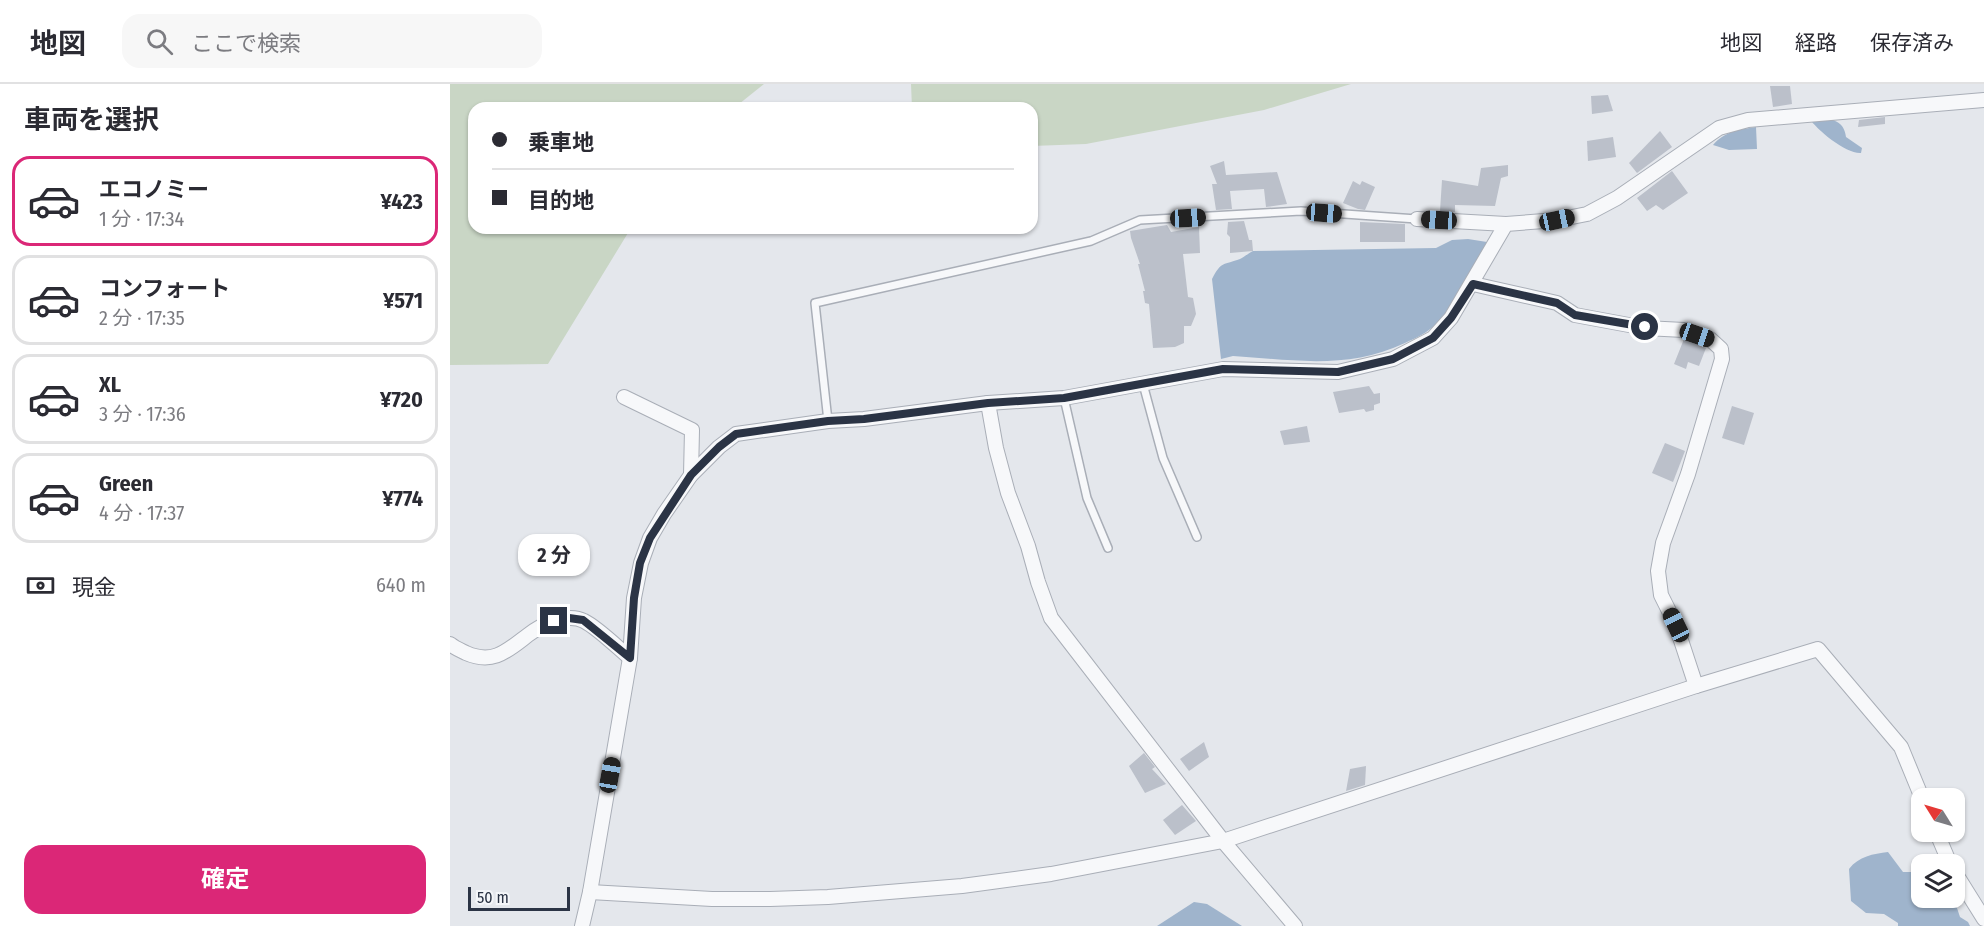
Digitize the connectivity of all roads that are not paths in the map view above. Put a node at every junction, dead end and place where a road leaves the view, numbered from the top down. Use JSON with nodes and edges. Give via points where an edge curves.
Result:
{"nodes":[{"id":1,"x":1984,"y":100,"type":"edge"},
{"id":2,"x":1417,"y":219,"type":"joint"},
{"id":3,"x":1506,"y":224,"type":"junction"},
{"id":4,"x":1473,"y":284,"type":"junction"},
{"id":5,"x":1143,"y":384,"type":"junction"},
{"id":6,"x":624,"y":397,"type":"dead end"},
{"id":7,"x":1064,"y":398,"type":"junction"},
{"id":8,"x":988,"y":403,"type":"junction"},
{"id":9,"x":828,"y":421,"type":"junction"},
{"id":10,"x":691,"y":475,"type":"junction"},
{"id":11,"x":1197,"y":537,"type":"dead end"},
{"id":12,"x":1108,"y":548,"type":"dead end"},
{"id":13,"x":450,"y":644,"type":"edge"},
{"id":14,"x":630,"y":658,"type":"junction"},
{"id":15,"x":1696,"y":686,"type":"junction"},
{"id":16,"x":1918,"y":788,"type":"edge"},
{"id":17,"x":1223,"y":841,"type":"junction"},
{"id":18,"x":1965,"y":889,"type":"edge"},
{"id":19,"x":590,"y":892,"type":"junction"},
{"id":20,"x":1984,"y":919,"type":"edge"},
{"id":21,"x":582,"y":926,"type":"edge"},
{"id":22,"x":1295,"y":926,"type":"edge"}],
"edges":[{"from":1,"to":3,"type":"street","via":[[1748,120],[1719,128],[1587,214]]},
{"from":2,"to":3,"type":"street"},
{"from":2,"to":9,"type":"lane","via":[[1301,211],[1140,220],[1091,241],[815,303]]},
{"from":3,"to":4,"type":"street"},
{"from":4,"to":5,"type":"street","via":[[1433,338],[1393,359],[1338,372],[1223,369]]},
{"from":4,"to":15,"type":"street","via":[[1557,303],[1575,315],[1684,330],[1710,339],[1721,349],[1722,359],[1663,543],[1658,571],[1661,595],[1676,625]]},
{"from":5,"to":7,"type":"street"},
{"from":5,"to":11,"type":"lane","via":[[1163,458]]},
{"from":6,"to":10,"type":"street","via":[[692,430]]},
{"from":7,"to":8,"type":"street"},
{"from":7,"to":12,"type":"lane","via":[[1087,498]]},
{"from":8,"to":9,"type":"street"},
{"from":8,"to":17,"type":"street","via":[[1008,492],[1051,618]]},
{"from":9,"to":10,"type":"street","via":[[736,434]]},
{"from":10,"to":14,"type":"street","via":[[659,522],[640,563]]},
{"from":13,"to":14,"type":"street","via":[[473,656],[491,658],[509,651],[554,621],[569,618],[583,620]]},
{"from":14,"to":19,"type":"street"},
{"from":15,"to":16,"type":"street","via":[[1818,649],[1901,747]]},
{"from":15,"to":17,"type":"street"},
{"from":17,"to":19,"type":"street","via":[[1015,880],[896,892],[770,899]]},
{"from":17,"to":22,"type":"street"},
{"from":18,"to":20,"type":"street"},
{"from":19,"to":21,"type":"street"}]}
